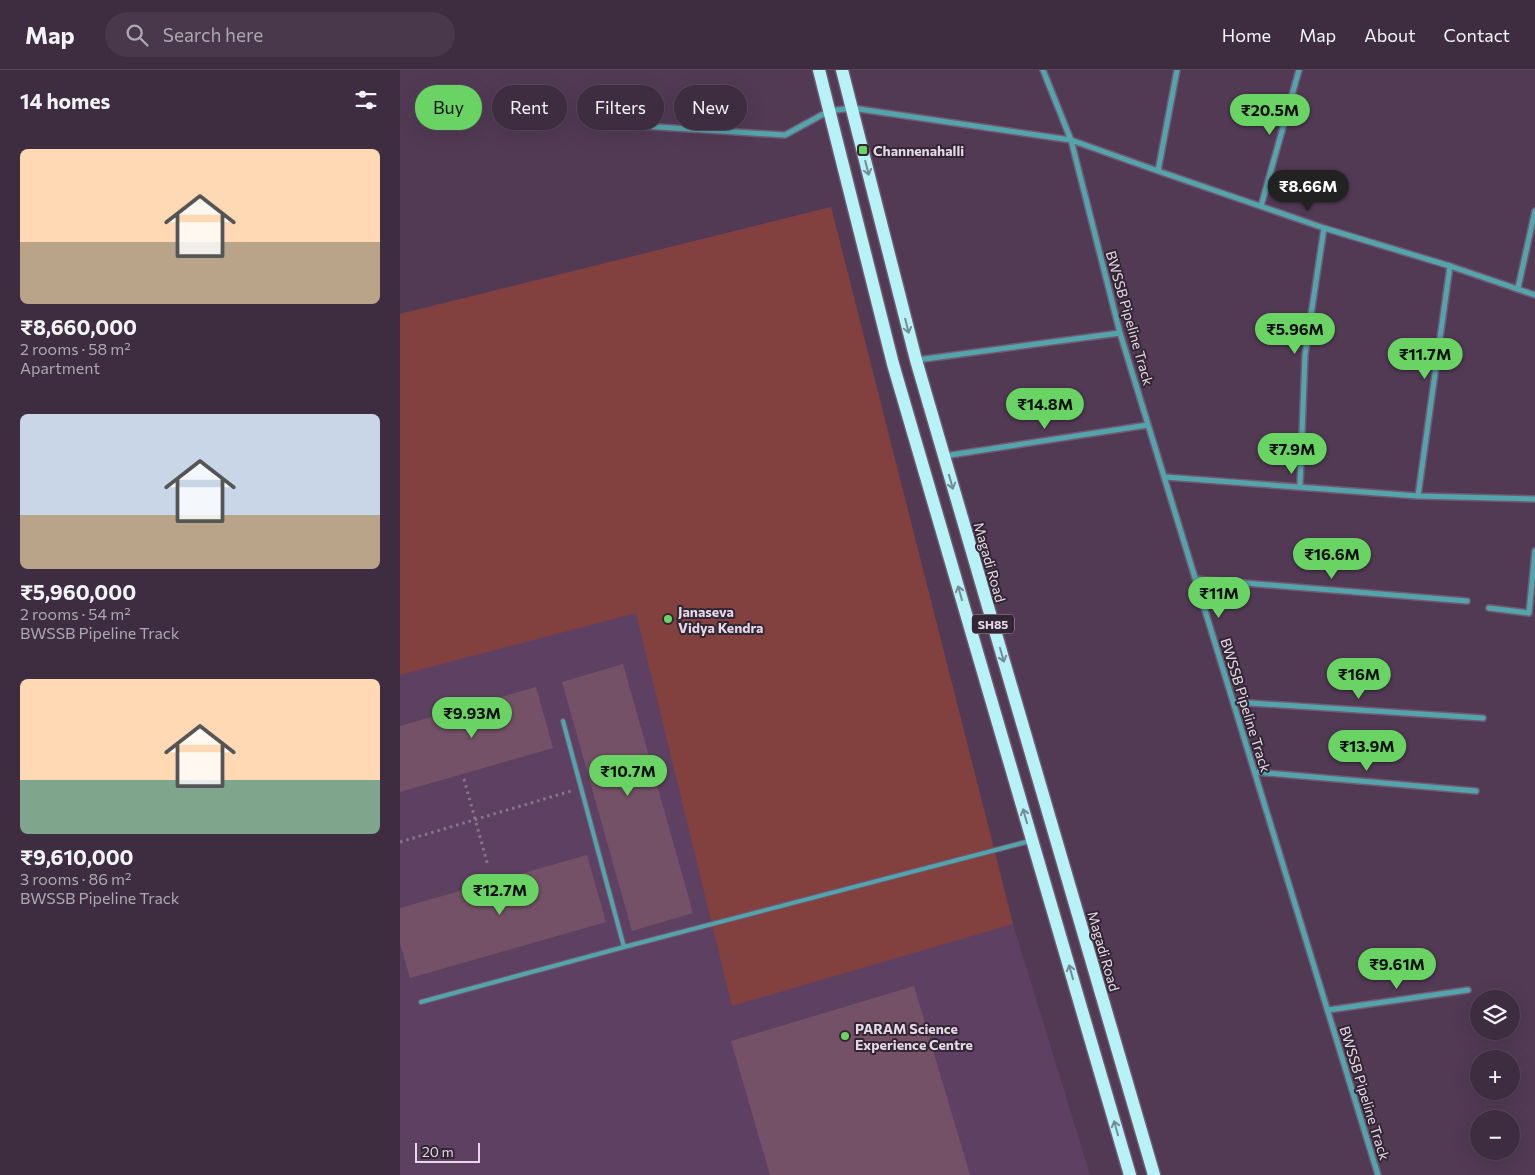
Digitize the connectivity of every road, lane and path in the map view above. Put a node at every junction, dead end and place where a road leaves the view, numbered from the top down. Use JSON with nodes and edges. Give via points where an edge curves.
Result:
{"nodes":[{"id":1,"x":819,"y":70,"type":"edge"},
{"id":2,"x":842,"y":70,"type":"edge"},
{"id":3,"x":1043,"y":70,"type":"edge"},
{"id":4,"x":1178,"y":70,"type":"edge"},
{"id":5,"x":1299,"y":70,"type":"edge"},
{"id":6,"x":852,"y":108,"type":"junction"},
{"id":7,"x":829,"y":111,"type":"junction"},
{"id":8,"x":664,"y":128,"type":"edge"},
{"id":9,"x":1071,"y":140,"type":"junction"},
{"id":10,"x":1158,"y":172,"type":"junction"},
{"id":11,"x":1261,"y":206,"type":"junction"},
{"id":12,"x":1535,"y":211,"type":"edge"},
{"id":13,"x":1324,"y":228,"type":"junction"},
{"id":14,"x":1450,"y":266,"type":"junction"},
{"id":15,"x":1518,"y":288,"type":"junction"},
{"id":16,"x":1535,"y":295,"type":"edge"},
{"id":17,"x":1120,"y":333,"type":"junction"},
{"id":18,"x":916,"y":360,"type":"junction"},
{"id":19,"x":1148,"y":425,"type":"junction"},
{"id":20,"x":944,"y":456,"type":"junction"},
{"id":21,"x":1164,"y":477,"type":"junction"},
{"id":22,"x":1300,"y":486,"type":"junction"},
{"id":23,"x":1418,"y":496,"type":"junction"},
{"id":24,"x":1535,"y":499,"type":"edge"},
{"id":25,"x":1535,"y":551,"type":"edge"},
{"id":26,"x":1535,"y":556,"type":"edge"},
{"id":27,"x":1196,"y":578,"type":"junction"},
{"id":28,"x":1467,"y":601,"type":"dead end"},
{"id":29,"x":1490,"y":608,"type":"dead end"},
{"id":30,"x":1532,"y":614,"type":"edge"},
{"id":31,"x":1234,"y":702,"type":"junction"},
{"id":32,"x":1483,"y":718,"type":"dead end"},
{"id":33,"x":563,"y":721,"type":"dead end"},
{"id":34,"x":1255,"y":772,"type":"junction"},
{"id":35,"x":464,"y":779,"type":"dead end"},
{"id":36,"x":581,"y":788,"type":"junction"},
{"id":37,"x":1476,"y":792,"type":"dead end"},
{"id":38,"x":475,"y":820,"type":"junction"},
{"id":39,"x":1032,"y":841,"type":"junction"},
{"id":40,"x":400,"y":842,"type":"edge"},
{"id":41,"x":488,"y":866,"type":"dead end"},
{"id":42,"x":624,"y":947,"type":"junction"},
{"id":43,"x":1468,"y":990,"type":"dead end"},
{"id":44,"x":421,"y":1002,"type":"dead end"},
{"id":45,"x":1328,"y":1010,"type":"junction"},
{"id":46,"x":1130,"y":1175,"type":"edge"},
{"id":47,"x":1154,"y":1175,"type":"edge"},
{"id":48,"x":1378,"y":1175,"type":"edge"}],
"edges":[{"from":1,"to":7,"type":"main road","number":"SH85"},
{"from":2,"to":6,"type":"main road","name":"Magadi Road","number":"SH85"},
{"from":3,"to":9,"type":"street","name":"BWSSB Pipeline Track"},
{"from":4,"to":10,"type":"street"},
{"from":5,"to":11,"type":"street"},
{"from":6,"to":7,"type":"street"},
{"from":6,"to":9,"type":"street"},
{"from":6,"to":18,"type":"main road","name":"Magadi Road","number":"SH85","one_way":true},
{"from":7,"to":8,"type":"street","via":[[785,136]]},
{"from":39,"to":7,"type":"main road","number":"SH85","one_way":true,"via":[[893,364]]},
{"from":9,"to":10,"type":"street"},
{"from":9,"to":17,"type":"street","name":"BWSSB Pipeline Track"},
{"from":10,"to":11,"type":"street"},
{"from":11,"to":13,"type":"street"},
{"from":12,"to":15,"type":"street"},
{"from":13,"to":14,"type":"street"},
{"from":13,"to":22,"type":"street","via":[[1305,355]]},
{"from":14,"to":15,"type":"street"},
{"from":14,"to":23,"type":"street"},
{"from":15,"to":16,"type":"street"},
{"from":17,"to":18,"type":"street"},
{"from":17,"to":19,"type":"street","name":"BWSSB Pipeline Track"},
{"from":18,"to":20,"type":"main road","name":"Magadi Road","number":"SH85"},
{"from":19,"to":20,"type":"street"},
{"from":19,"to":21,"type":"street","name":"BWSSB Pipeline Track"},
{"from":20,"to":47,"type":"main road","name":"Magadi Road","number":"SH85","one_way":true},
{"from":21,"to":22,"type":"street"},
{"from":21,"to":27,"type":"street","name":"BWSSB Pipeline Track"},
{"from":22,"to":23,"type":"street"},
{"from":23,"to":24,"type":"street"},
{"from":25,"to":26,"type":"street"},
{"from":26,"to":30,"type":"street"},
{"from":27,"to":28,"type":"street"},
{"from":27,"to":31,"type":"street","name":"BWSSB Pipeline Track"},
{"from":29,"to":30,"type":"street"},
{"from":31,"to":32,"type":"street"},
{"from":31,"to":34,"type":"street","name":"BWSSB Pipeline Track"},
{"from":33,"to":36,"type":"lane"},
{"from":34,"to":37,"type":"street"},
{"from":34,"to":45,"type":"street","name":"BWSSB Pipeline Track"},
{"from":35,"to":38,"type":"path"},
{"from":36,"to":38,"type":"path"},
{"from":36,"to":42,"type":"lane"},
{"from":38,"to":40,"type":"path"},
{"from":38,"to":41,"type":"path"},
{"from":39,"to":42,"type":"lane"},
{"from":46,"to":39,"type":"main road","number":"SH85","one_way":true},
{"from":42,"to":44,"type":"lane"},
{"from":43,"to":45,"type":"street"},
{"from":45,"to":48,"type":"street","name":"BWSSB Pipeline Track"}]}
